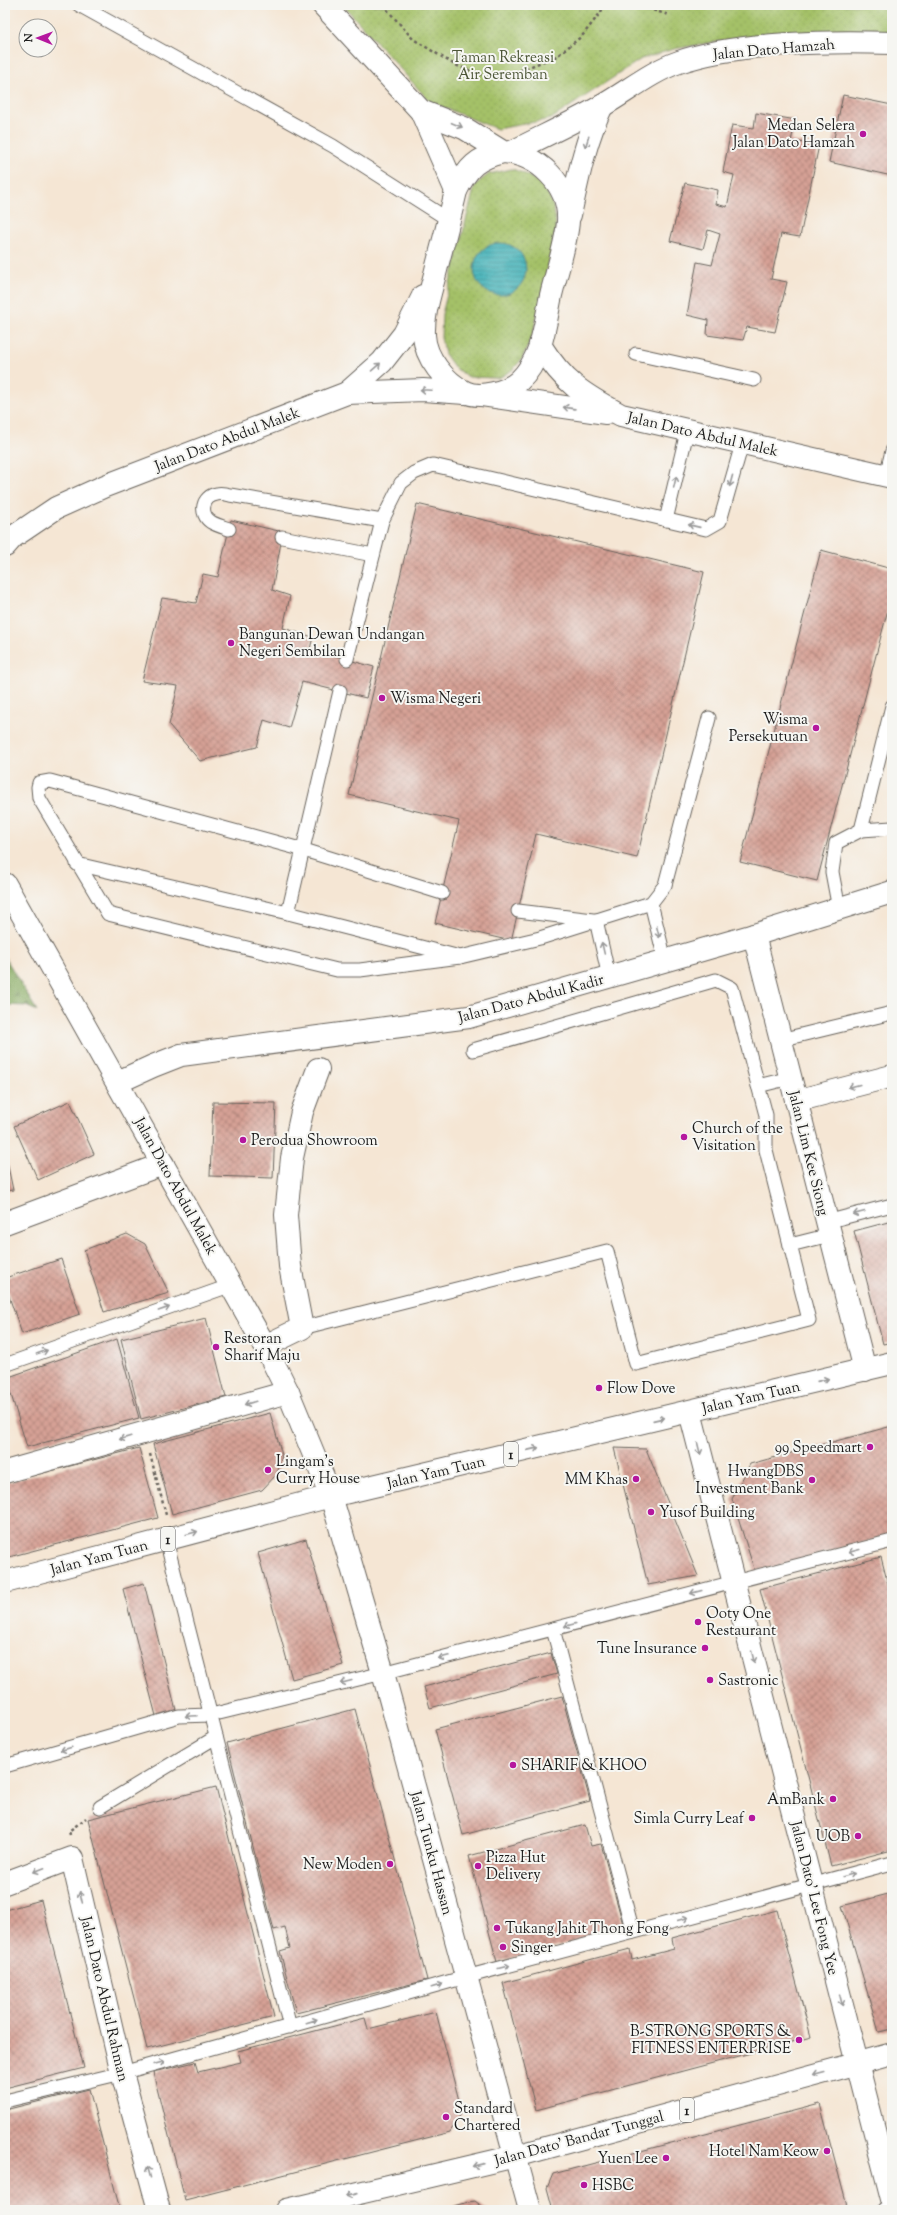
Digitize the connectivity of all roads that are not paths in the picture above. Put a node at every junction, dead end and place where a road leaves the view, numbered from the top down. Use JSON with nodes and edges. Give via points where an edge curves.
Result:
{"nodes":[{"id":1,"x":79,"y":5,"type":"edge"},
{"id":2,"x":323,"y":5,"type":"edge"},
{"id":3,"x":892,"y":43,"type":"edge"},
{"id":4,"x":602,"y":106,"type":"junction"},
{"id":5,"x":421,"y":111,"type":"junction"},
{"id":6,"x":507,"y":152,"type":"junction"},
{"id":7,"x":456,"y":191,"type":"junction"},
{"id":8,"x":449,"y":220,"type":"junction"},
{"id":9,"x":568,"y":221,"type":"junction"},
{"id":10,"x":435,"y":274,"type":"junction"},
{"id":11,"x":540,"y":345,"type":"junction"},
{"id":12,"x":636,"y":354,"type":"dead end"},
{"id":13,"x":754,"y":380,"type":"dead end"},
{"id":14,"x":347,"y":393,"type":"junction"},
{"id":15,"x":474,"y":394,"type":"junction"},
{"id":16,"x":621,"y":415,"type":"junction"},
{"id":17,"x":687,"y":432,"type":"junction"},
{"id":18,"x":742,"y":444,"type":"junction"},
{"id":19,"x":892,"y":451,"type":"edge"},
{"id":20,"x":889,"y":477,"type":"edge"},
{"id":21,"x":666,"y":520,"type":"junction"},
{"id":22,"x":382,"y":521,"type":"junction"},
{"id":23,"x":229,"y":528,"type":"dead end"},
{"id":24,"x":282,"y":537,"type":"dead end"},
{"id":25,"x":8,"y":540,"type":"edge"},
{"id":26,"x":373,"y":555,"type":"junction"},
{"id":27,"x":347,"y":659,"type":"dead end"},
{"id":28,"x":340,"y":691,"type":"dead end"},
{"id":29,"x":892,"y":706,"type":"edge"},
{"id":30,"x":709,"y":718,"type":"dead end"},
{"id":31,"x":892,"y":828,"type":"edge"},
{"id":32,"x":861,"y":830,"type":"junction"},
{"id":33,"x":304,"y":850,"type":"junction"},
{"id":34,"x":77,"y":864,"type":"junction"},
{"id":35,"x":5,"y":884,"type":"edge"},
{"id":36,"x":892,"y":892,"type":"edge"},
{"id":37,"x":442,"y":893,"type":"dead end"},
{"id":38,"x":651,"y":903,"type":"junction"},
{"id":39,"x":839,"y":909,"type":"junction"},
{"id":40,"x":518,"y":911,"type":"dead end"},
{"id":41,"x":288,"y":913,"type":"junction"},
{"id":42,"x":596,"y":920,"type":"junction"},
{"id":43,"x":754,"y":935,"type":"junction"},
{"id":44,"x":460,"y":957,"type":"junction"},
{"id":45,"x":665,"y":960,"type":"junction"},
{"id":46,"x":609,"y":977,"type":"junction"},
{"id":47,"x":892,"y":1013,"type":"edge"},
{"id":48,"x":780,"y":1040,"type":"junction"},
{"id":49,"x":472,"y":1050,"type":"dead end"},
{"id":50,"x":318,"y":1069,"type":"dead end"},
{"id":51,"x":892,"y":1076,"type":"edge"},
{"id":52,"x":790,"y":1078,"type":"junction"},
{"id":53,"x":118,"y":1082,"type":"junction"},
{"id":54,"x":758,"y":1086,"type":"junction"},
{"id":55,"x":796,"y":1101,"type":"junction"},
{"id":56,"x":163,"y":1164,"type":"junction"},
{"id":57,"x":892,"y":1205,"type":"edge"},
{"id":58,"x":5,"y":1223,"type":"edge"},
{"id":59,"x":828,"y":1228,"type":"junction"},
{"id":60,"x":790,"y":1245,"type":"junction"},
{"id":61,"x":232,"y":1285,"type":"junction"},
{"id":62,"x":302,"y":1328,"type":"junction"},
{"id":63,"x":265,"y":1346,"type":"junction"},
{"id":64,"x":892,"y":1364,"type":"edge"},
{"id":65,"x":5,"y":1365,"type":"edge"},
{"id":66,"x":865,"y":1370,"type":"junction"},
{"id":67,"x":288,"y":1392,"type":"junction"},
{"id":68,"x":690,"y":1412,"type":"junction"},
{"id":69,"x":5,"y":1472,"type":"edge"},
{"id":70,"x":331,"y":1496,"type":"junction"},
{"id":71,"x":169,"y":1539,"type":"junction"},
{"id":72,"x":892,"y":1541,"type":"edge"},
{"id":73,"x":5,"y":1582,"type":"edge"},
{"id":74,"x":734,"y":1582,"type":"junction"},
{"id":75,"x":552,"y":1629,"type":"junction"},
{"id":76,"x":384,"y":1673,"type":"junction"},
{"id":77,"x":211,"y":1715,"type":"junction"},
{"id":78,"x":216,"y":1738,"type":"junction"},
{"id":79,"x":5,"y":1766,"type":"edge"},
{"id":80,"x":100,"y":1807,"type":"road end"},
{"id":81,"x":892,"y":1863,"type":"edge"},
{"id":82,"x":5,"y":1883,"type":"edge"},
{"id":83,"x":811,"y":1885,"type":"junction"},
{"id":84,"x":633,"y":1932,"type":"junction"},
{"id":85,"x":466,"y":1977,"type":"junction"},
{"id":86,"x":290,"y":2027,"type":"junction"},
{"id":87,"x":892,"y":2054,"type":"edge"},
{"id":88,"x":857,"y":2063,"type":"junction"},
{"id":89,"x":122,"y":2073,"type":"junction"},
{"id":90,"x":5,"y":2102,"type":"edge"},
{"id":91,"x":516,"y":2156,"type":"junction"},
{"id":92,"x":892,"y":2199,"type":"edge"},
{"id":93,"x":892,"y":2208,"type":"edge"},
{"id":94,"x":159,"y":2210,"type":"edge"},
{"id":95,"x":287,"y":2210,"type":"edge"},
{"id":96,"x":530,"y":2210,"type":"edge"},
{"id":97,"x":885,"y":2210,"type":"edge"}],
"edges":[{"from":1,"to":8,"type":"lane","via":[[333,146]]},
{"from":2,"to":5,"type":"main road"},
{"from":3,"to":4,"type":"main road","name":"Jalan Dato Hamzah","via":[[795,45],[737,49],[699,56],[661,69]]},
{"from":4,"to":6,"type":"main road","name":"Jalan Dato Hamzah"},
{"from":4,"to":9,"type":"main road","one_way":true,"via":[[584,150]]},
{"from":5,"to":6,"type":"main road","one_way":true,"via":[[464,128]]},
{"from":5,"to":7,"type":"main road"},
{"from":6,"to":7,"type":"main road","name":"Jalan Dato Hamzah","via":[[487,155],[476,162],[464,175]]},
{"from":6,"to":9,"type":"main road","via":[[527,157],[542,166],[558,183],[565,199]]},
{"from":7,"to":8,"type":"main road","name":"Jalan Dato Hamzah"},
{"from":8,"to":10,"type":"main road","name":"Jalan Dato Hamzah"},
{"from":9,"to":11,"type":"main road"},
{"from":14,"to":10,"type":"main road","one_way":true,"via":[[382,362],[404,334]]},
{"from":10,"to":15,"type":"main road","via":[[426,311],[424,336],[432,360],[447,380]]},
{"from":11,"to":15,"type":"main road","via":[[531,366],[518,382],[500,390]]},
{"from":11,"to":16,"type":"main road","name":"Jalan Dato Abdul Malek","via":[[555,368],[584,395]]},
{"from":12,"to":13,"type":"lane"},
{"from":15,"to":14,"type":"main road","name":"Jalan Dato Abdul Malek","one_way":true,"via":[[416,390]]},
{"from":14,"to":25,"type":"main road","name":"Jalan Dato Abdul Malek","via":[[105,486],[56,508]]},
{"from":16,"to":15,"type":"main road","one_way":true},
{"from":16,"to":17,"type":"main road","name":"Jalan Dato Abdul Malek"},
{"from":17,"to":18,"type":"main road","name":"Jalan Dato Abdul Malek"},
{"from":21,"to":17,"type":"lane","one_way":true},
{"from":18,"to":20,"type":"main road","name":"Jalan Dato Abdul Malek"},
{"from":18,"to":21,"type":"lane","one_way":true,"via":[[720,521],[706,529]]},
{"from":19,"to":20,"type":"lane"},
{"from":21,"to":22,"type":"lane","via":[[433,465],[414,473],[401,483]]},
{"from":22,"to":23,"type":"lane","via":[[230,495],[217,494],[208,498],[203,505],[203,512],[207,518],[212,523]]},
{"from":22,"to":26,"type":"lane"},
{"from":24,"to":26,"type":"lane"},
{"from":26,"to":27,"type":"lane"},
{"from":28,"to":33,"type":"lane"},
{"from":29,"to":32,"type":"lane"},
{"from":30,"to":38,"type":"lane","via":[[665,885]]},
{"from":31,"to":32,"type":"lane"},
{"from":32,"to":39,"type":"lane","via":[[836,843],[832,872]]},
{"from":33,"to":34,"type":"lane","via":[[43,781],[38,787],[39,798]]},
{"from":33,"to":37,"type":"lane"},
{"from":33,"to":41,"type":"lane"},
{"from":34,"to":41,"type":"lane"},
{"from":34,"to":44,"type":"lane","via":[[108,914],[306,963],[337,970],[352,970]]},
{"from":35,"to":53,"type":"main road","name":"Jalan Dato Abdul Malek"},
{"from":36,"to":39,"type":"main road","name":"Jalan Dato Abdul Kadir"},
{"from":38,"to":42,"type":"lane"},
{"from":38,"to":45,"type":"lane","one_way":true},
{"from":39,"to":43,"type":"main road","name":"Jalan Dato Abdul Kadir"},
{"from":40,"to":42,"type":"lane"},
{"from":41,"to":44,"type":"lane"},
{"from":42,"to":44,"type":"lane","via":[[514,946]]},
{"from":46,"to":42,"type":"lane","one_way":true},
{"from":43,"to":45,"type":"main road","name":"Jalan Dato Abdul Kadir"},
{"from":43,"to":48,"type":"main road","name":"Jalan Lim Kee Siong"},
{"from":45,"to":46,"type":"main road","name":"Jalan Dato Abdul Kadir"},
{"from":46,"to":53,"type":"main road","name":"Jalan Dato Abdul Kadir","via":[[469,1017],[181,1055]]},
{"from":47,"to":48,"type":"lane"},
{"from":48,"to":52,"type":"main road","name":"Jalan Lim Kee Siong"},
{"from":49,"to":54,"type":"lane","via":[[716,980],[732,988]]},
{"from":50,"to":62,"type":"main road","via":[[302,1112],[292,1158],[286,1215],[290,1266]]},
{"from":51,"to":55,"type":"main road","one_way":true},
{"from":52,"to":54,"type":"lane"},
{"from":52,"to":55,"type":"main road","name":"Jalan Lim Kee Siong"},
{"from":53,"to":56,"type":"main road","name":"Jalan Dato Abdul Malek"},
{"from":54,"to":60,"type":"lane","via":[[766,1115],[766,1150]]},
{"from":55,"to":59,"type":"main road","name":"Jalan Lim Kee Siong"},
{"from":56,"to":58,"type":"main road"},
{"from":56,"to":61,"type":"main road","name":"Jalan Dato Abdul Malek"},
{"from":57,"to":59,"type":"lane","one_way":true},
{"from":59,"to":60,"type":"lane"},
{"from":59,"to":66,"type":"main road","name":"Jalan Lim Kee Siong"},
{"from":60,"to":62,"type":"lane","via":[[809,1320],[636,1364],[607,1251]]},
{"from":61,"to":63,"type":"main road","name":"Jalan Dato Abdul Malek"},
{"from":65,"to":61,"type":"lane","one_way":true},
{"from":62,"to":63,"type":"main road"},
{"from":63,"to":67,"type":"main road","name":"Jalan Dato Abdul Malek"},
{"from":64,"to":66,"type":"main road","name":"Jalan Yam Tuan","number":"1"},
{"from":68,"to":66,"type":"main road","name":"Jalan Yam Tuan","number":"1","one_way":true},
{"from":67,"to":69,"type":"main road","one_way":true},
{"from":67,"to":70,"type":"main road","name":"Jalan Dato Abdul Malek"},
{"from":70,"to":68,"type":"main road","name":"Jalan Yam Tuan","number":"1","one_way":true},
{"from":68,"to":74,"type":"main road","name":"Jalan Dato' Lee Fong Yee","one_way":true},
{"from":71,"to":70,"type":"main road","name":"Jalan Yam Tuan","number":"1","one_way":true},
{"from":70,"to":76,"type":"main road","name":"Jalan Tunku Hassan"},
{"from":71,"to":73,"type":"main road","name":"Jalan Yam Tuan","number":"1"},
{"from":71,"to":77,"type":"lane"},
{"from":72,"to":74,"type":"lane","one_way":true},
{"from":74,"to":75,"type":"lane","one_way":true},
{"from":74,"to":83,"type":"main road","name":"Jalan Dato' Lee Fong Yee","one_way":true},
{"from":75,"to":76,"type":"lane","one_way":true},
{"from":75,"to":84,"type":"lane"},
{"from":76,"to":77,"type":"lane","one_way":true},
{"from":76,"to":85,"type":"main road","name":"Jalan Tunku Hassan"},
{"from":77,"to":78,"type":"lane"},
{"from":77,"to":79,"type":"lane","one_way":true,"via":[[179,1716]]},
{"from":78,"to":80,"type":"lane"},
{"from":78,"to":86,"type":"lane"},
{"from":83,"to":81,"type":"lane","one_way":true},
{"from":89,"to":82,"type":"main road","name":"Jalan Dato Abdul Rahman","one_way":true,"via":[[72,1858]]},
{"from":84,"to":83,"type":"lane","one_way":true},
{"from":83,"to":88,"type":"main road","name":"Jalan Dato' Lee Fong Yee","one_way":true},
{"from":85,"to":84,"type":"lane","one_way":true},
{"from":86,"to":85,"type":"lane","one_way":true},
{"from":85,"to":91,"type":"main road","name":"Jalan Tunku Hassan"},
{"from":89,"to":86,"type":"lane","one_way":true},
{"from":87,"to":88,"type":"main road","name":"Jalan Dato' Bandar Tunggal","number":"1"},
{"from":88,"to":91,"type":"main road","name":"Jalan Dato' Bandar Tunggal","number":"1","one_way":true},
{"from":88,"to":92,"type":"main road","name":"Jalan Dato' Lee Fong Yee"},
{"from":89,"to":90,"type":"lane"},
{"from":94,"to":89,"type":"main road","name":"Jalan Dato Abdul Rahman","one_way":true},
{"from":91,"to":95,"type":"main road","name":"Jalan Dato' Bandar Tunggal","number":"1","one_way":true},
{"from":91,"to":96,"type":"main road","name":"Jalan Tunku Hassan"},
{"from":93,"to":97,"type":"lane"}]}
